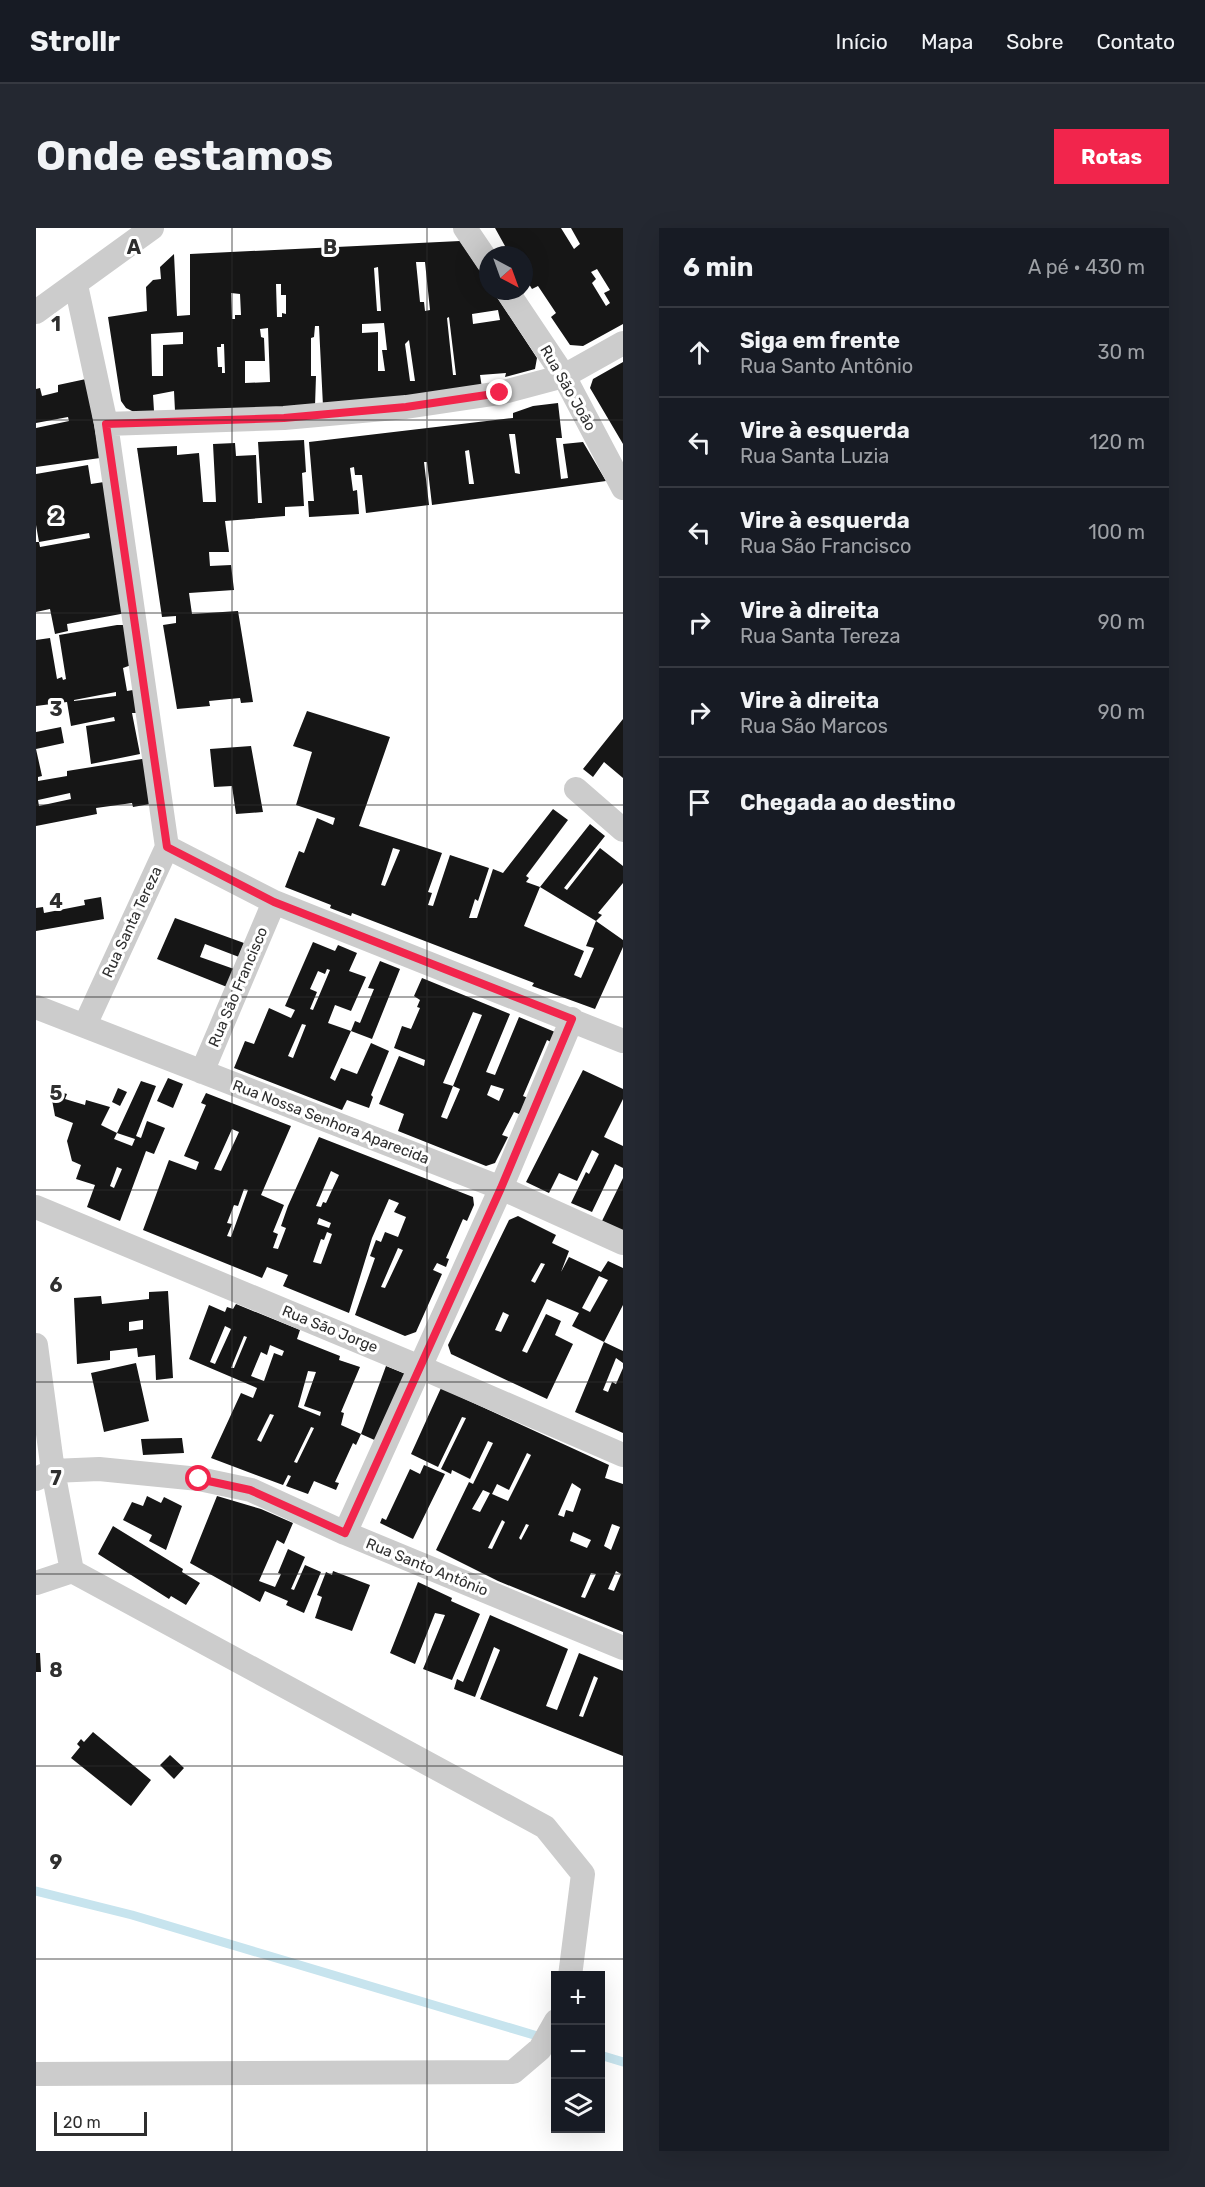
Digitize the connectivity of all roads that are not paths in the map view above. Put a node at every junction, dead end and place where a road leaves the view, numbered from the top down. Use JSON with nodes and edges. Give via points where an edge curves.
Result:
{"nodes":[{"id":1,"x":152,"y":228,"type":"edge"},
{"id":2,"x":465,"y":228,"type":"edge"},
{"id":3,"x":479,"y":249,"type":"edge"},
{"id":4,"x":76,"y":285,"type":"junction"},
{"id":5,"x":513,"y":300,"type":"edge"},
{"id":6,"x":36,"y":312,"type":"edge"},
{"id":7,"x":623,"y":343,"type":"edge"},
{"id":8,"x":564,"y":376,"type":"junction"},
{"id":9,"x":106,"y":424,"type":"junction"},
{"id":10,"x":623,"y":488,"type":"edge"},
{"id":11,"x":576,"y":789,"type":"dead end"},
{"id":12,"x":623,"y":830,"type":"edge"},
{"id":13,"x":167,"y":847,"type":"junction"},
{"id":14,"x":274,"y":902,"type":"junction"},
{"id":15,"x":36,"y":1007,"type":"edge"},
{"id":16,"x":572,"y":1019,"type":"junction"},
{"id":17,"x":85,"y":1025,"type":"junction"},
{"id":18,"x":623,"y":1041,"type":"edge"},
{"id":19,"x":202,"y":1072,"type":"junction"},
{"id":20,"x":501,"y":1188,"type":"junction"},
{"id":21,"x":36,"y":1207,"type":"edge"},
{"id":22,"x":623,"y":1243,"type":"edge"},
{"id":23,"x":36,"y":1345,"type":"edge"},
{"id":24,"x":420,"y":1366,"type":"junction"},
{"id":25,"x":623,"y":1455,"type":"edge"},
{"id":26,"x":45,"y":1475,"type":"edge"},
{"id":27,"x":345,"y":1533,"type":"junction"},
{"id":28,"x":72,"y":1571,"type":"junction"},
{"id":29,"x":36,"y":1583,"type":"edge"},
{"id":30,"x":623,"y":1648,"type":"edge"},
{"id":31,"x":571,"y":1971,"type":"edge"},
{"id":32,"x":549,"y":2033,"type":"edge"},
{"id":33,"x":36,"y":2074,"type":"edge"}],
"edges":[{"from":1,"to":4,"type":"street"},
{"from":2,"to":3,"type":"street"},
{"from":4,"to":6,"type":"street"},
{"from":4,"to":9,"type":"street","name":"Rua Santa Tereza"},
{"from":5,"to":8,"type":"street","name":"Rua São João"},
{"from":7,"to":8,"type":"street"},
{"from":8,"to":9,"type":"street","via":[[500,393],[406,407],[284,418]]},
{"from":8,"to":10,"type":"street","name":"Rua São João"},
{"from":9,"to":13,"type":"street","name":"Rua Santa Tereza"},
{"from":11,"to":12,"type":"street"},
{"from":13,"to":14,"type":"street"},
{"from":13,"to":17,"type":"street","name":"Rua Santa Tereza"},
{"from":14,"to":16,"type":"street"},
{"from":14,"to":19,"type":"street","name":"Rua São Francisco"},
{"from":15,"to":17,"type":"street","name":"Rua Nossa Senhora Aparecida"},
{"from":16,"to":18,"type":"street"},
{"from":16,"to":20,"type":"street"},
{"from":17,"to":19,"type":"street","name":"Rua Nossa Senhora Aparecida"},
{"from":19,"to":20,"type":"street","name":"Rua Nossa Senhora Aparecida"},
{"from":20,"to":22,"type":"street","name":"Rua Nossa Senhora Aparecida"},
{"from":20,"to":24,"type":"street"},
{"from":21,"to":24,"type":"street","name":"Rua São Jorge"},
{"from":23,"to":26,"type":"street"},
{"from":24,"to":25,"type":"street","name":"Rua São Jorge"},
{"from":24,"to":27,"type":"street"},
{"from":26,"to":27,"type":"street","name":"Rua Santo Antônio","via":[[99,1469],[199,1479],[250,1490]]},
{"from":26,"to":28,"type":"street"},
{"from":27,"to":30,"type":"street","name":"Rua Santo Antônio"},
{"from":28,"to":29,"type":"street"},
{"from":28,"to":31,"type":"street","via":[[545,1827],[583,1874]]},
{"from":32,"to":33,"type":"street","via":[[513,2072]]}]}
